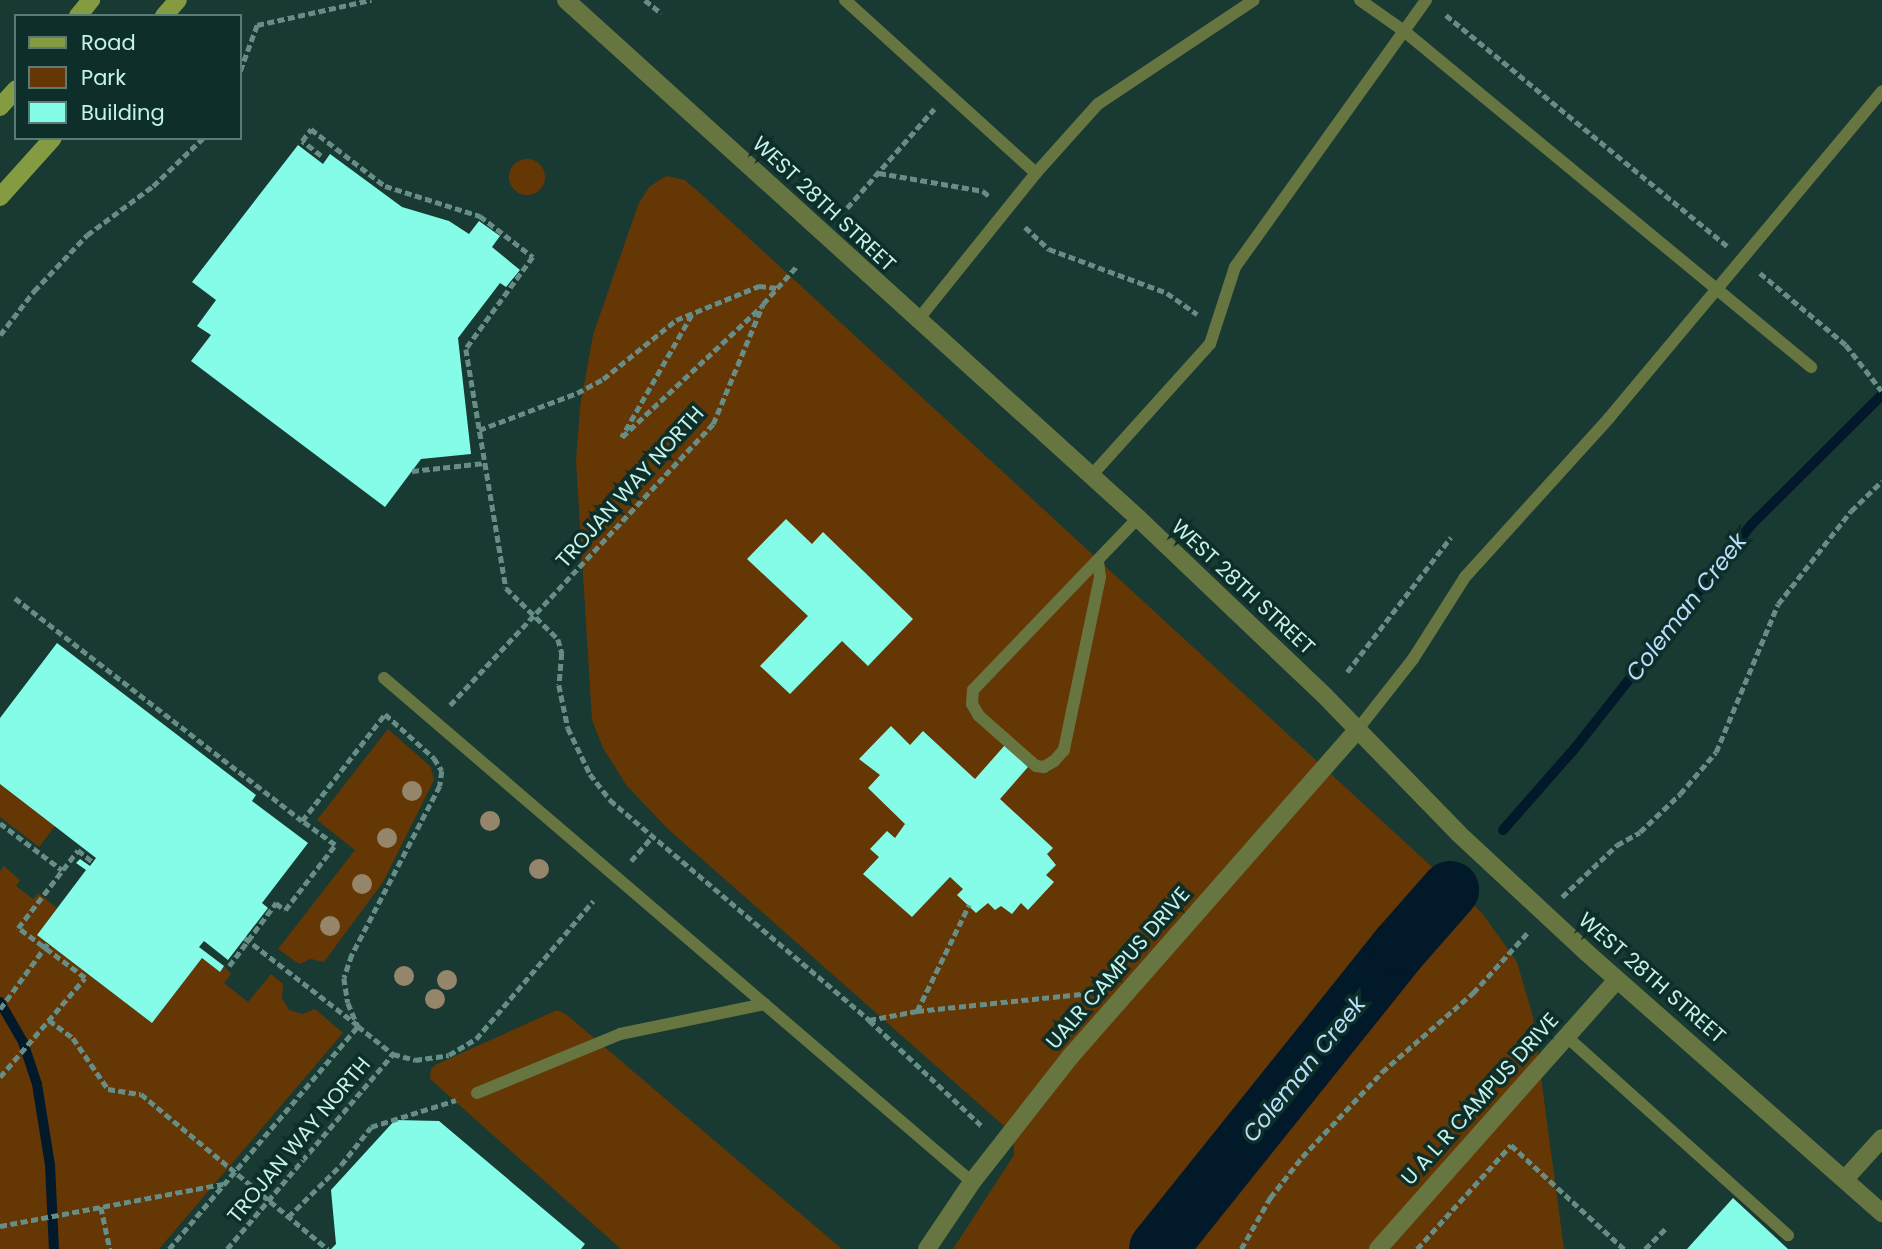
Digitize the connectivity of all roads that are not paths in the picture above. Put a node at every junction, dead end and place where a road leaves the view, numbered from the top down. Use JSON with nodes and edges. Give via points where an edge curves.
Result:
{"nodes":[{"id":1,"x":92,"y":0,"type":"edge"},
{"id":2,"x":178,"y":0,"type":"edge"},
{"id":3,"x":566,"y":0,"type":"edge"},
{"id":4,"x":845,"y":0,"type":"edge"},
{"id":5,"x":1254,"y":0,"type":"edge"},
{"id":6,"x":1360,"y":0,"type":"edge"},
{"id":7,"x":1426,"y":0,"type":"edge"},
{"id":8,"x":80,"y":14,"type":"edge"},
{"id":9,"x":166,"y":14,"type":"edge"},
{"id":10,"x":1404,"y":31,"type":"junction"},
{"id":11,"x":14,"y":91,"type":"edge"},
{"id":12,"x":1882,"y":91,"type":"edge"},
{"id":13,"x":0,"y":107,"type":"edge"},
{"id":14,"x":51,"y":140,"type":"edge"},
{"id":15,"x":1036,"y":173,"type":"junction"},
{"id":16,"x":0,"y":197,"type":"edge"},
{"id":17,"x":1715,"y":289,"type":"junction"},
{"id":18,"x":917,"y":321,"type":"junction"},
{"id":19,"x":1811,"y":367,"type":"dead end"},
{"id":20,"x":1091,"y":476,"type":"junction"},
{"id":21,"x":1138,"y":518,"type":"junction"},
{"id":22,"x":1098,"y":561,"type":"junction"},
{"id":23,"x":384,"y":678,"type":"dead end"},
{"id":24,"x":1358,"y":729,"type":"junction"},
{"id":25,"x":1617,"y":979,"type":"junction"},
{"id":26,"x":765,"y":1004,"type":"junction"},
{"id":27,"x":1566,"y":1037,"type":"junction"},
{"id":28,"x":477,"y":1093,"type":"road end"},
{"id":29,"x":1882,"y":1138,"type":"edge"},
{"id":30,"x":1845,"y":1180,"type":"junction"},
{"id":31,"x":972,"y":1182,"type":"junction"},
{"id":32,"x":1882,"y":1213,"type":"edge"},
{"id":33,"x":1788,"y":1235,"type":"dead end"},
{"id":34,"x":927,"y":1249,"type":"edge"},
{"id":35,"x":1378,"y":1249,"type":"edge"}],
"edges":[{"from":1,"to":8,"type":"main road"},
{"from":2,"to":9,"type":"main road"},
{"from":3,"to":18,"type":"street","name":"WEST 28TH STREET"},
{"from":4,"to":15,"type":"lane"},
{"from":5,"to":15,"type":"lane","via":[[1098,104]]},
{"from":6,"to":10,"type":"lane"},
{"from":7,"to":10,"type":"lane"},
{"from":10,"to":17,"type":"lane"},
{"from":10,"to":20,"type":"lane","via":[[1235,267],[1210,344]]},
{"from":11,"to":13,"type":"main road"},
{"from":12,"to":17,"type":"lane"},
{"from":14,"to":16,"type":"main road"},
{"from":15,"to":18,"type":"lane"},
{"from":17,"to":19,"type":"lane"},
{"from":17,"to":24,"type":"lane","via":[[1609,418],[1480,561]]},
{"from":18,"to":20,"type":"street","name":"WEST 28TH STREET"},
{"from":20,"to":21,"type":"street","name":"WEST 28TH STREET"},
{"from":21,"to":22,"type":"lane"},
{"from":21,"to":24,"type":"street","name":"WEST 28TH STREET"},
{"from":22,"to":22,"type":"lane","via":[[973,690],[972,704],[979,716],[1036,766],[1044,767],[1064,750],[1100,577]]},
{"from":23,"to":26,"type":"lane"},
{"from":24,"to":25,"type":"street","name":"WEST 28TH STREET","via":[[1458,833]]},
{"from":24,"to":31,"type":"street","name":"UALR CAMPUS DRIVE","via":[[1070,1057]]},
{"from":25,"to":27,"type":"street","name":"U A L R CAMPUS DRIVE"},
{"from":25,"to":30,"type":"street","name":"WEST 28TH STREET"},
{"from":26,"to":28,"type":"lane","via":[[620,1034]]},
{"from":26,"to":31,"type":"lane"},
{"from":27,"to":33,"type":"lane"},
{"from":27,"to":35,"type":"street","name":"U A L R CAMPUS DRIVE"},
{"from":29,"to":30,"type":"street"},
{"from":30,"to":32,"type":"street","name":"WEST 28TH STREET"},
{"from":31,"to":34,"type":"street","name":"UALR CAMPUS DRIVE"}]}
